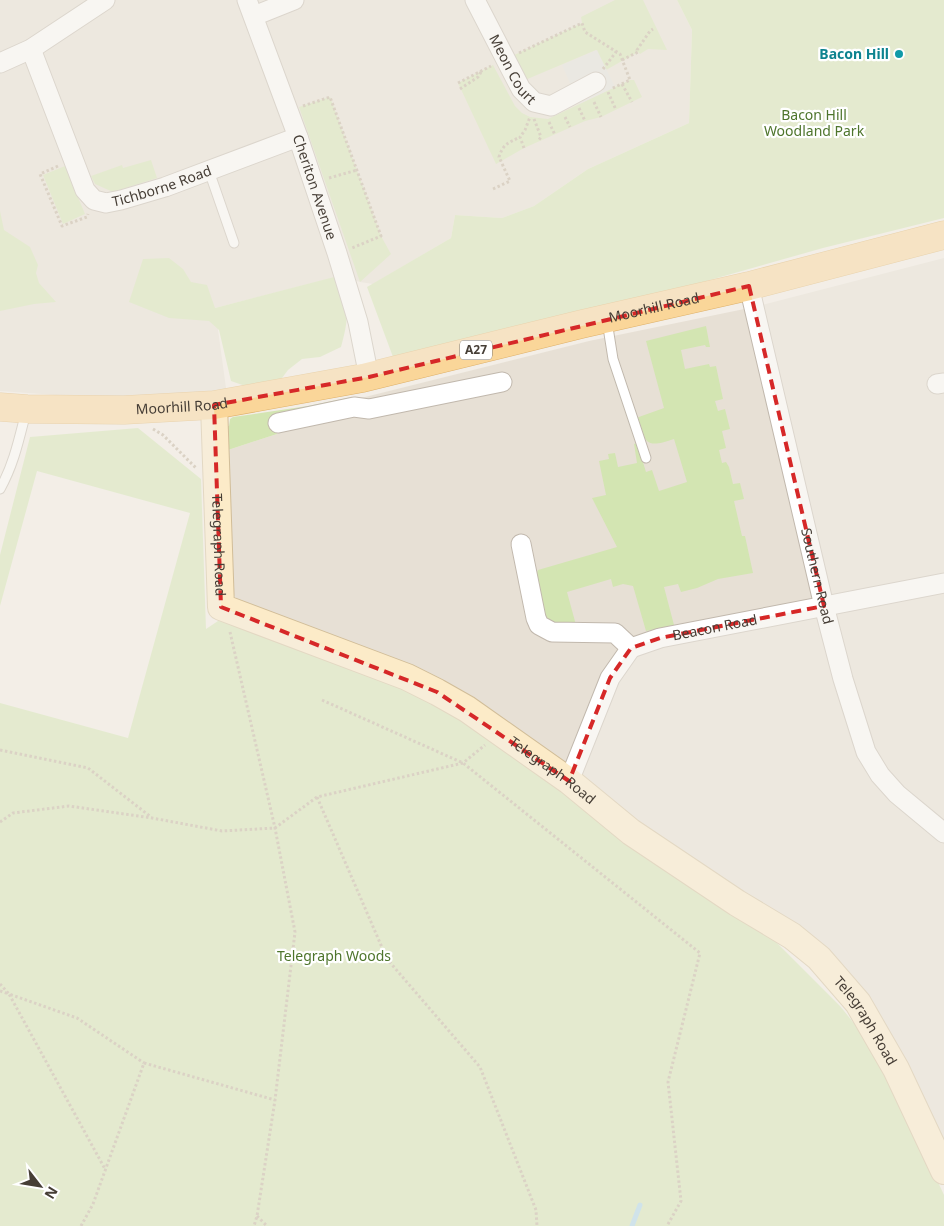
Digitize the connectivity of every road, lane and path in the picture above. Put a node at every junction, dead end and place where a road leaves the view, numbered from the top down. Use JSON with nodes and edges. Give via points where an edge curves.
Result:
{"nodes":[{"id":1,"x":105,"y":0,"type":"edge"},
{"id":2,"x":294,"y":0,"type":"edge"},
{"id":3,"x":475,"y":0,"type":"edge"},
{"id":4,"x":250,"y":8,"type":"edge"},
{"id":5,"x":654,"y":29,"type":"dead end"},
{"id":6,"x":30,"y":49,"type":"junction"},
{"id":7,"x":506,"y":59,"type":"junction"},
{"id":8,"x":622,"y":60,"type":"junction"},
{"id":9,"x":0,"y":63,"type":"edge"},
{"id":10,"x":481,"y":71,"type":"junction"},
{"id":11,"x":458,"y":83,"type":"dead end"},
{"id":12,"x":622,"y":84,"type":"junction"},
{"id":13,"x":460,"y":89,"type":"dead end"},
{"id":14,"x":599,"y":91,"type":"junction"},
{"id":15,"x":632,"y":102,"type":"dead end"},
{"id":16,"x":579,"y":104,"type":"dead end"},
{"id":17,"x":616,"y":110,"type":"dead end"},
{"id":18,"x":288,"y":111,"type":"junction"},
{"id":19,"x":562,"y":112,"type":"dead end"},
{"id":20,"x":535,"y":113,"type":"junction"},
{"id":21,"x":601,"y":117,"type":"dead end"},
{"id":22,"x":548,"y":119,"type":"dead end"},
{"id":23,"x":585,"y":121,"type":"dead end"},
{"id":24,"x":570,"y":127,"type":"dead end"},
{"id":25,"x":555,"y":135,"type":"dead end"},
{"id":26,"x":298,"y":137,"type":"junction"},
{"id":27,"x":520,"y":137,"type":"junction"},
{"id":28,"x":538,"y":141,"type":"dead end"},
{"id":29,"x":524,"y":148,"type":"dead end"},
{"id":30,"x":74,"y":160,"type":"junction"},
{"id":31,"x":357,"y":170,"type":"junction"},
{"id":32,"x":209,"y":171,"type":"junction"},
{"id":33,"x":312,"y":183,"type":"junction"},
{"id":34,"x":493,"y":189,"type":"dead end"},
{"id":35,"x":94,"y":200,"type":"junction"},
{"id":36,"x":944,"y":235,"type":"edge"},
{"id":37,"x":234,"y":243,"type":"dead end"},
{"id":38,"x":337,"y":253,"type":"junction"},
{"id":39,"x":749,"y":286,"type":"junction"},
{"id":40,"x":607,"y":318,"type":"junction"},
{"id":41,"x":366,"y":378,"type":"junction"},
{"id":42,"x":502,"y":382,"type":"dead end"},
{"id":43,"x":214,"y":405,"type":"junction"},
{"id":44,"x":0,"y":407,"type":"edge"},
{"id":45,"x":27,"y":409,"type":"junction"},
{"id":46,"x":369,"y":409,"type":"junction"},
{"id":47,"x":124,"y":410,"type":"junction"},
{"id":48,"x":278,"y":423,"type":"dead end"},
{"id":49,"x":646,"y":458,"type":"dead end"},
{"id":50,"x":0,"y":489,"type":"edge"},
{"id":51,"x":217,"y":495,"type":"junction"},
{"id":52,"x":521,"y":544,"type":"dead end"},
{"id":53,"x":944,"y":583,"type":"edge"},
{"id":54,"x":824,"y":606,"type":"junction"},
{"id":55,"x":221,"y":607,"type":"junction"},
{"id":56,"x":631,"y":648,"type":"junction"},
{"id":57,"x":322,"y":700,"type":"dead end"},
{"id":58,"x":502,"y":733,"type":"junction"},
{"id":59,"x":0,"y":750,"type":"edge"},
{"id":60,"x":463,"y":763,"type":"junction"},
{"id":61,"x":569,"y":781,"type":"junction"},
{"id":62,"x":317,"y":797,"type":"junction"},
{"id":63,"x":152,"y":818,"type":"junction"},
{"id":64,"x":0,"y":822,"type":"edge"},
{"id":65,"x":275,"y":828,"type":"junction"},
{"id":66,"x":944,"y":834,"type":"edge"},
{"id":67,"x":0,"y":984,"type":"edge"},
{"id":68,"x":0,"y":991,"type":"edge"},
{"id":69,"x":9,"y":994,"type":"junction"},
{"id":70,"x":144,"y":1063,"type":"junction"},
{"id":71,"x":274,"y":1100,"type":"junction"},
{"id":72,"x":106,"y":1169,"type":"junction"},
{"id":73,"x":944,"y":1171,"type":"edge"},
{"id":74,"x":258,"y":1216,"type":"junction"},
{"id":75,"x":81,"y":1226,"type":"edge"},
{"id":76,"x":254,"y":1226,"type":"edge"},
{"id":77,"x":267,"y":1226,"type":"edge"},
{"id":78,"x":537,"y":1226,"type":"edge"},
{"id":79,"x":667,"y":1226,"type":"edge"}],
"edges":[{"from":1,"to":6,"type":"street"},
{"from":2,"to":4,"type":"street"},
{"from":3,"to":7,"type":"street","name":"Meon Court"},
{"from":4,"to":18,"type":"street","name":"Cheriton Avenue"},
{"from":5,"to":8,"type":"path","via":[[638,52]]},
{"from":6,"to":9,"type":"street"},
{"from":6,"to":30,"type":"street","name":"Tichborne Road"},
{"from":7,"to":8,"type":"path","via":[[582,23],[584,32],[620,54]]},
{"from":7,"to":10,"type":"path"},
{"from":7,"to":20,"type":"street","name":"Meon Court"},
{"from":8,"to":12,"type":"path","via":[[630,80]]},
{"from":10,"to":11,"type":"path"},
{"from":10,"to":13,"type":"path","via":[[478,77]]},
{"from":12,"to":14,"type":"path"},
{"from":12,"to":15,"type":"path"},
{"from":14,"to":17,"type":"path"},
{"from":14,"to":20,"type":"street","name":"Meon Court"},
{"from":14,"to":21,"type":"path"},
{"from":16,"to":23,"type":"path"},
{"from":18,"to":26,"type":"street","name":"Cheriton Avenue"},
{"from":18,"to":31,"type":"path","via":[[330,97]]},
{"from":19,"to":24,"type":"path"},
{"from":20,"to":27,"type":"path"},
{"from":20,"to":28,"type":"path","via":[[541,137]]},
{"from":22,"to":25,"type":"path"},
{"from":26,"to":32,"type":"street","name":"Tichborne Road"},
{"from":26,"to":33,"type":"street","name":"Cheriton Avenue"},
{"from":27,"to":29,"type":"path"},
{"from":27,"to":34,"type":"path","via":[[501,148],[498,157],[510,181]]},
{"from":30,"to":35,"type":"street","name":"Tichborne Road","via":[[85,190]]},
{"from":30,"to":35,"type":"path","via":[[40,174],[62,226],[87,217]]},
{"from":31,"to":33,"type":"path"},
{"from":31,"to":38,"type":"path","via":[[381,236]]},
{"from":32,"to":35,"type":"street","name":"Tichborne Road","via":[[121,200],[106,203]]},
{"from":32,"to":37,"type":"lane"},
{"from":33,"to":38,"type":"street","name":"Cheriton Avenue"},
{"from":36,"to":39,"type":"main road","name":"Moorhill Road","number":"A27"},
{"from":38,"to":41,"type":"street","name":"Cheriton Avenue","via":[[358,322]]},
{"from":39,"to":40,"type":"main road","name":"Moorhill Road","number":"A27"},
{"from":39,"to":54,"type":"street","name":"Southern Road"},
{"from":40,"to":41,"type":"main road","name":"Moorhill Road","number":"A27"},
{"from":40,"to":49,"type":"lane","via":[[613,360]]},
{"from":41,"to":43,"type":"main road","name":"Moorhill Road","number":"A27"},
{"from":41,"to":46,"type":"street"},
{"from":42,"to":46,"type":"street"},
{"from":43,"to":47,"type":"main road","name":"Moorhill Road","number":"A27"},
{"from":43,"to":51,"type":"street","name":"Telegraph Road"},
{"from":44,"to":45,"type":"main road","name":"Moorhill Road","number":"A27"},
{"from":45,"to":47,"type":"main road","name":"Moorhill Road","number":"A27"},
{"from":45,"to":50,"type":"lane","via":[[15,455]]},
{"from":46,"to":48,"type":"street","via":[[354,407]]},
{"from":47,"to":51,"type":"path","via":[[162,435],[203,475]]},
{"from":51,"to":55,"type":"street","name":"Telegraph Road"},
{"from":52,"to":56,"type":"street","via":[[539,625],[552,632],[615,633]]},
{"from":53,"to":54,"type":"street","name":"Beacon Road"},
{"from":54,"to":56,"type":"street","name":"Beacon Road","via":[[660,638]]},
{"from":54,"to":66,"type":"street","name":"Southern Road","via":[[866,752],[897,794]]},
{"from":55,"to":58,"type":"street","name":"Telegraph Road","via":[[407,676],[467,709]]},
{"from":55,"to":65,"type":"path","via":[[230,629]]},
{"from":56,"to":61,"type":"street","via":[[610,678]]},
{"from":57,"to":60,"type":"path"},
{"from":58,"to":60,"type":"path"},
{"from":58,"to":61,"type":"street","name":"Telegraph Road"},
{"from":59,"to":63,"type":"path","via":[[88,768]]},
{"from":60,"to":62,"type":"path"},
{"from":60,"to":79,"type":"path","via":[[700,953],[668,1082],[681,1200]]},
{"from":61,"to":73,"type":"street","name":"Telegraph Road","via":[[631,832],[737,904],[792,936],[819,958],[858,1003],[873,1028]]},
{"from":62,"to":65,"type":"path"},
{"from":62,"to":78,"type":"path","via":[[387,959],[480,1067],[536,1210]]},
{"from":63,"to":64,"type":"path","via":[[68,806],[13,813]]},
{"from":63,"to":65,"type":"path","via":[[222,831]]},
{"from":65,"to":71,"type":"path","via":[[295,932]]},
{"from":67,"to":69,"type":"path"},
{"from":68,"to":69,"type":"path"},
{"from":69,"to":70,"type":"path","via":[[77,1018]]},
{"from":69,"to":72,"type":"path"},
{"from":70,"to":71,"type":"path"},
{"from":70,"to":72,"type":"path"},
{"from":71,"to":74,"type":"path"},
{"from":72,"to":75,"type":"path"},
{"from":74,"to":76,"type":"path"},
{"from":74,"to":77,"type":"path"}]}
